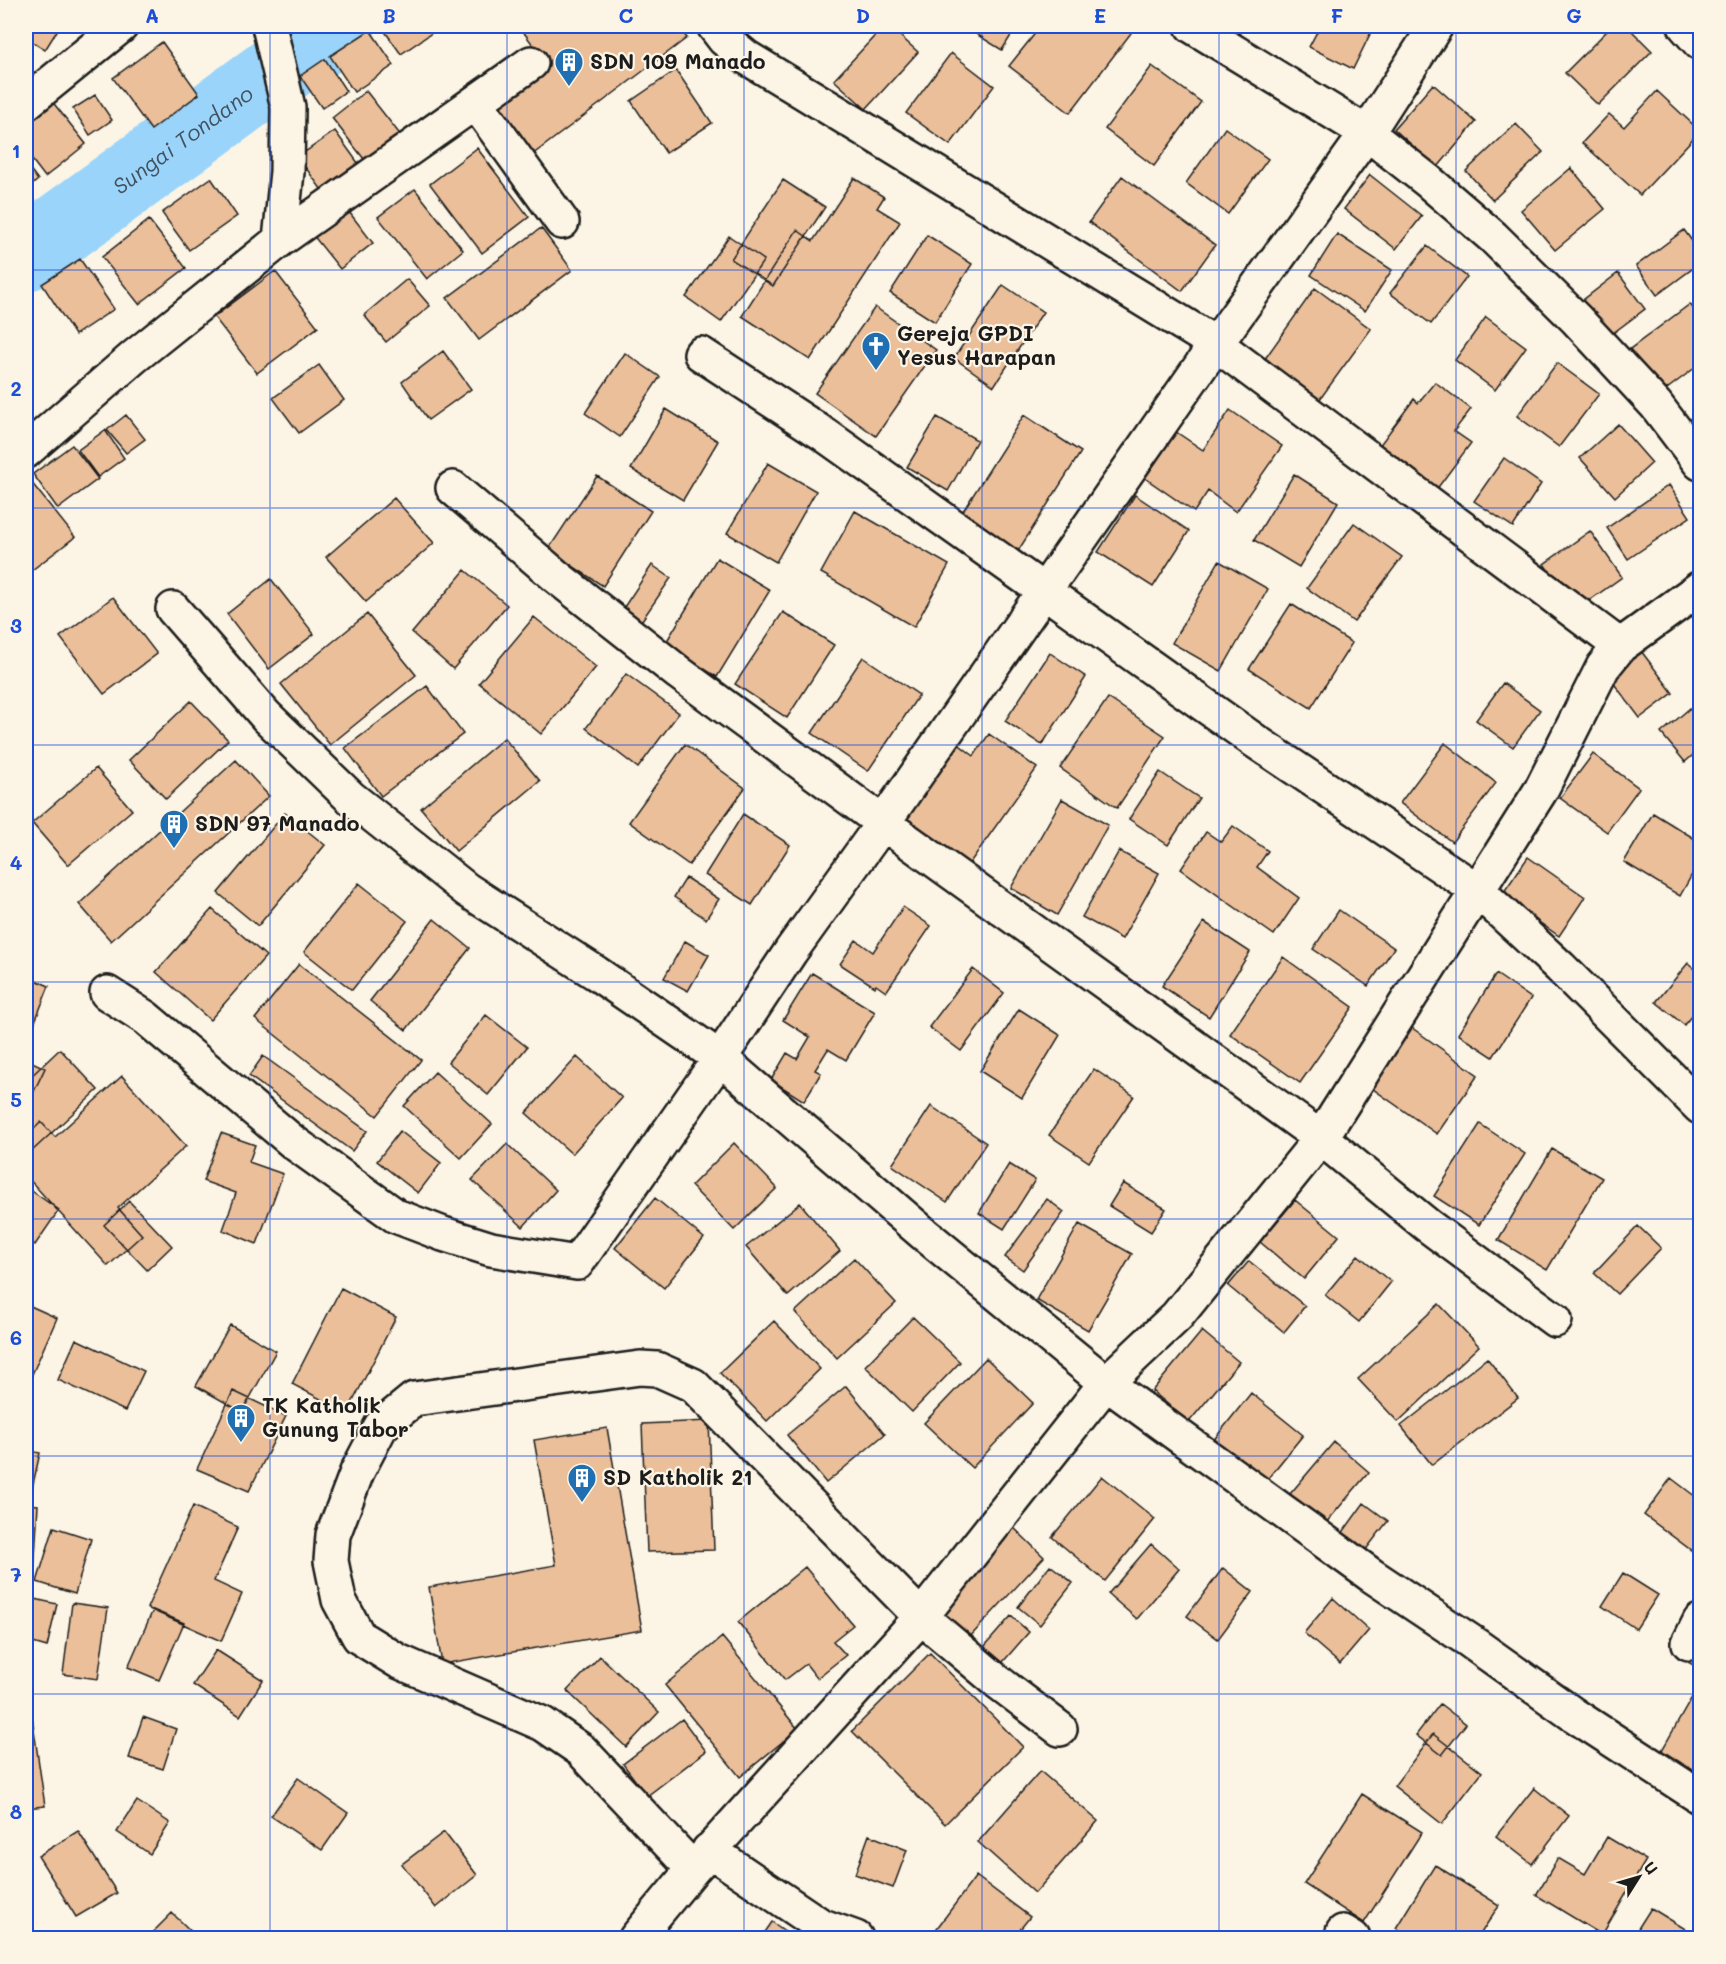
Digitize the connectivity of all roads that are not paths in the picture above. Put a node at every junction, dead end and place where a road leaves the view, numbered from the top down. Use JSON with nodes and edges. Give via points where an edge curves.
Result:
{"nodes":[{"id":1,"x":121,"y":26,"type":"edge"},
{"id":2,"x":714,"y":26,"type":"edge"},
{"id":3,"x":1192,"y":26,"type":"edge"},
{"id":4,"x":1436,"y":26,"type":"edge"},
{"id":5,"x":1685,"y":26,"type":"edge"},
{"id":6,"x":270,"y":27,"type":"edge"},
{"id":7,"x":1701,"y":43,"type":"edge"},
{"id":8,"x":531,"y":63,"type":"dead end"},
{"id":9,"x":26,"y":103,"type":"edge"},
{"id":10,"x":476,"y":103,"type":"junction"},
{"id":11,"x":1367,"y":133,"type":"junction"},
{"id":12,"x":562,"y":222,"type":"dead end"},
{"id":13,"x":280,"y":240,"type":"junction"},
{"id":14,"x":1216,"y":344,"type":"junction"},
{"id":15,"x":701,"y":354,"type":"dead end"},
{"id":16,"x":26,"y":451,"type":"edge"},
{"id":17,"x":1701,"y":463,"type":"edge"},
{"id":18,"x":453,"y":488,"type":"dead end"},
{"id":19,"x":1701,"y":588,"type":"edge"},
{"id":20,"x":1046,"y":591,"type":"junction"},
{"id":21,"x":173,"y":609,"type":"dead end"},
{"id":22,"x":1620,"y":646,"type":"junction"},
{"id":23,"x":883,"y":823,"type":"junction"},
{"id":24,"x":1477,"y":890,"type":"junction"},
{"id":25,"x":107,"y":993,"type":"dead end"},
{"id":26,"x":720,"y":1058,"type":"junction"},
{"id":27,"x":1701,"y":1107,"type":"edge"},
{"id":28,"x":1321,"y":1138,"type":"junction"},
{"id":29,"x":1555,"y":1320,"type":"dead end"},
{"id":30,"x":1106,"y":1383,"type":"junction"},
{"id":31,"x":921,"y":1617,"type":"junction"},
{"id":32,"x":1060,"y":1729,"type":"dead end"},
{"id":33,"x":1701,"y":1797,"type":"edge"},
{"id":34,"x":701,"y":1859,"type":"junction"},
{"id":35,"x":647,"y":1934,"type":"edge"},
{"id":36,"x":856,"y":1938,"type":"edge"}],
"edges":[{"from":1,"to":9,"type":"street"},
{"from":2,"to":14,"type":"street","via":[[746,57]]},
{"from":3,"to":11,"type":"street"},
{"from":4,"to":11,"type":"street"},
{"from":5,"to":7,"type":"street"},
{"from":6,"to":13,"type":"street","via":[[288,107]]},
{"from":8,"to":10,"type":"street"},
{"from":10,"to":12,"type":"street"},
{"from":10,"to":13,"type":"street"},
{"from":11,"to":14,"type":"street"},
{"from":11,"to":17,"type":"street","via":[[1493,237],[1576,319],[1656,405]]},
{"from":13,"to":16,"type":"street","via":[[152,342]]},
{"from":14,"to":20,"type":"street"},
{"from":14,"to":22,"type":"street"},
{"from":15,"to":20,"type":"street","via":[[825,435]]},
{"from":18,"to":23,"type":"street","via":[[660,658]]},
{"from":19,"to":22,"type":"street"},
{"from":20,"to":23,"type":"street"},
{"from":20,"to":24,"type":"street","via":[[1255,741]]},
{"from":21,"to":26,"type":"street","via":[[266,716],[350,797],[467,890]]},
{"from":22,"to":24,"type":"street","via":[[1595,682],[1541,790]]},
{"from":23,"to":26,"type":"street"},
{"from":23,"to":28,"type":"street"},
{"from":24,"to":27,"type":"street"},
{"from":24,"to":28,"type":"street"},
{"from":25,"to":26,"type":"street","via":[[146,1018],[293,1142],[396,1216],[491,1248],[577,1263]]},
{"from":26,"to":30,"type":"street","via":[[923,1233]]},
{"from":28,"to":29,"type":"street"},
{"from":28,"to":30,"type":"street","via":[[1177,1316]]},
{"from":30,"to":31,"type":"street"},
{"from":30,"to":33,"type":"street","via":[[1371,1575],[1574,1716]]},
{"from":31,"to":32,"type":"street"},
{"from":31,"to":34,"type":"street"},
{"from":31,"to":34,"type":"street","via":[[693,1385],[657,1369],[640,1368],[414,1399],[381,1425],[357,1472],[333,1535],[331,1562],[339,1600],[359,1637],[398,1661],[543,1724],[581,1750]]},
{"from":34,"to":35,"type":"street"},
{"from":34,"to":36,"type":"street","via":[[820,1925]]}]}
